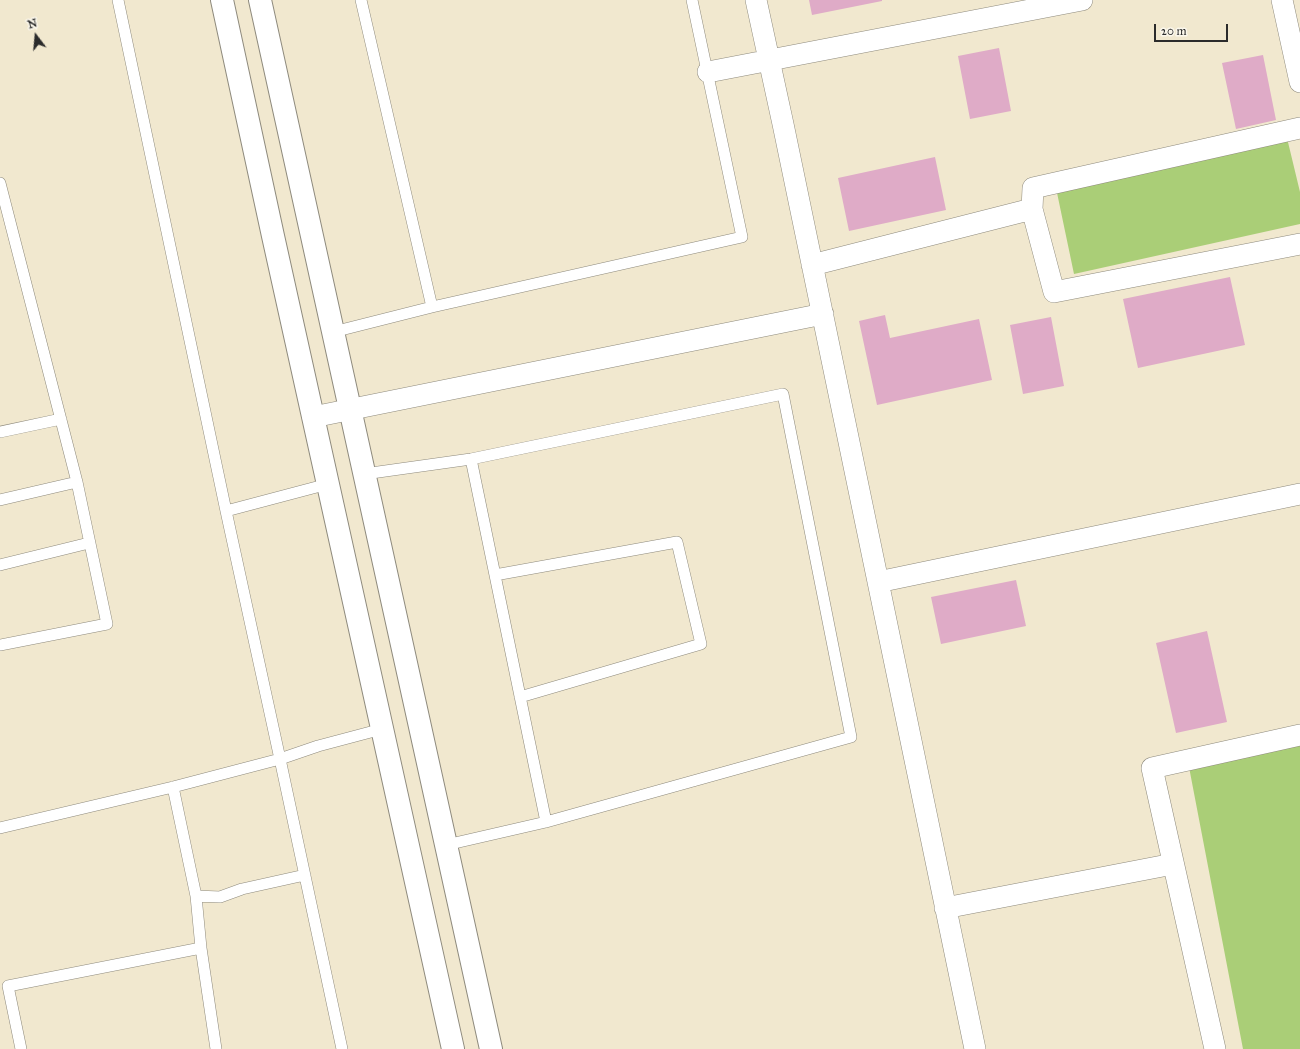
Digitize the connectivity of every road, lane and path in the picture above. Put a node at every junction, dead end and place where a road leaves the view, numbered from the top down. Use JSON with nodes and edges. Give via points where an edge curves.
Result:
{"nodes":[{"id":1,"x":118,"y":0,"type":"edge"},
{"id":2,"x":222,"y":0,"type":"edge"},
{"id":3,"x":260,"y":0,"type":"edge"},
{"id":4,"x":361,"y":0,"type":"edge"},
{"id":5,"x":692,"y":0,"type":"edge"},
{"id":6,"x":756,"y":0,"type":"edge"},
{"id":7,"x":1082,"y":0,"type":"edge"},
{"id":8,"x":1282,"y":0,"type":"edge"},
{"id":9,"x":769,"y":61,"type":"junction"},
{"id":10,"x":708,"y":72,"type":"junction"},
{"id":11,"x":1300,"y":82,"type":"edge"},
{"id":12,"x":1300,"y":128,"type":"edge"},
{"id":13,"x":0,"y":183,"type":"edge"},
{"id":14,"x":1032,"y":209,"type":"junction"},
{"id":15,"x":1300,"y":244,"type":"edge"},
{"id":16,"x":812,"y":265,"type":"junction"},
{"id":17,"x":432,"y":307,"type":"junction"},
{"id":18,"x":823,"y":314,"type":"junction"},
{"id":19,"x":333,"y":332,"type":"junction"},
{"id":20,"x":350,"y":410,"type":"junction"},
{"id":21,"x":313,"y":417,"type":"junction"},
{"id":22,"x":61,"y":419,"type":"junction"},
{"id":23,"x":0,"y":432,"type":"edge"},
{"id":24,"x":471,"y":459,"type":"junction"},
{"id":25,"x":364,"y":474,"type":"junction"},
{"id":26,"x":77,"y":482,"type":"junction"},
{"id":27,"x":328,"y":484,"type":"junction"},
{"id":28,"x":1300,"y":494,"type":"edge"},
{"id":29,"x":0,"y":500,"type":"edge"},
{"id":30,"x":226,"y":511,"type":"junction"},
{"id":31,"x":89,"y":543,"type":"junction"},
{"id":32,"x":0,"y":565,"type":"edge"},
{"id":33,"x":495,"y":575,"type":"junction"},
{"id":34,"x":878,"y":582,"type":"junction"},
{"id":35,"x":0,"y":645,"type":"edge"},
{"id":36,"x":520,"y":697,"type":"junction"},
{"id":37,"x":382,"y":729,"type":"junction"},
{"id":38,"x":1300,"y":735,"type":"edge"},
{"id":39,"x":280,"y":758,"type":"junction"},
{"id":40,"x":173,"y":787,"type":"junction"},
{"id":41,"x":546,"y":822,"type":"junction"},
{"id":42,"x":0,"y":828,"type":"edge"},
{"id":43,"x":446,"y":845,"type":"junction"},
{"id":44,"x":1173,"y":864,"type":"junction"},
{"id":45,"x":305,"y":875,"type":"junction"},
{"id":46,"x":196,"y":896,"type":"junction"},
{"id":47,"x":946,"y":908,"type":"junction"},
{"id":48,"x":201,"y":948,"type":"junction"},
{"id":49,"x":21,"y":1049,"type":"edge"},
{"id":50,"x":216,"y":1049,"type":"edge"},
{"id":51,"x":342,"y":1049,"type":"edge"},
{"id":52,"x":453,"y":1049,"type":"edge"},
{"id":53,"x":491,"y":1049,"type":"edge"},
{"id":54,"x":975,"y":1049,"type":"edge"},
{"id":55,"x":1215,"y":1049,"type":"edge"}],
"edges":[{"from":1,"to":30,"type":"lane"},
{"from":2,"to":21,"type":"street"},
{"from":3,"to":19,"type":"street"},
{"from":4,"to":17,"type":"lane"},
{"from":5,"to":10,"type":"lane"},
{"from":6,"to":9,"type":"street"},
{"from":7,"to":9,"type":"street"},
{"from":8,"to":11,"type":"street"},
{"from":9,"to":10,"type":"street"},
{"from":9,"to":16,"type":"street"},
{"from":10,"to":17,"type":"lane","via":[[742,237]]},
{"from":12,"to":14,"type":"street","via":[[1033,188]]},
{"from":13,"to":22,"type":"lane"},
{"from":14,"to":15,"type":"street","via":[[1054,292]]},
{"from":14,"to":16,"type":"street"},
{"from":16,"to":18,"type":"street"},
{"from":17,"to":19,"type":"lane"},
{"from":18,"to":20,"type":"street"},
{"from":18,"to":34,"type":"street"},
{"from":19,"to":20,"type":"street"},
{"from":20,"to":21,"type":"street"},
{"from":20,"to":25,"type":"street"},
{"from":21,"to":27,"type":"street"},
{"from":22,"to":23,"type":"lane"},
{"from":22,"to":26,"type":"lane"},
{"from":24,"to":25,"type":"lane"},
{"from":24,"to":33,"type":"lane"},
{"from":24,"to":41,"type":"lane","via":[[783,394],[851,737]]},
{"from":25,"to":43,"type":"street"},
{"from":26,"to":29,"type":"lane"},
{"from":26,"to":31,"type":"lane"},
{"from":27,"to":30,"type":"lane"},
{"from":27,"to":37,"type":"street"},
{"from":28,"to":34,"type":"street"},
{"from":30,"to":39,"type":"lane"},
{"from":31,"to":32,"type":"lane"},
{"from":31,"to":35,"type":"lane","via":[[107,624]]},
{"from":33,"to":36,"type":"lane"},
{"from":33,"to":36,"type":"lane","via":[[676,542],[701,644]]},
{"from":34,"to":47,"type":"street"},
{"from":36,"to":41,"type":"lane"},
{"from":37,"to":39,"type":"lane"},
{"from":37,"to":52,"type":"street"},
{"from":38,"to":44,"type":"street","via":[[1152,768]]},
{"from":39,"to":40,"type":"lane"},
{"from":39,"to":45,"type":"lane"},
{"from":40,"to":42,"type":"lane"},
{"from":40,"to":46,"type":"lane"},
{"from":41,"to":43,"type":"lane"},
{"from":43,"to":53,"type":"street"},
{"from":44,"to":47,"type":"street"},
{"from":44,"to":55,"type":"street"},
{"from":45,"to":46,"type":"lane","via":[[242,889],[220,897]]},
{"from":45,"to":51,"type":"lane"},
{"from":46,"to":48,"type":"lane"},
{"from":47,"to":54,"type":"street"},
{"from":48,"to":49,"type":"lane","via":[[8,986]]},
{"from":48,"to":50,"type":"lane"}]}
